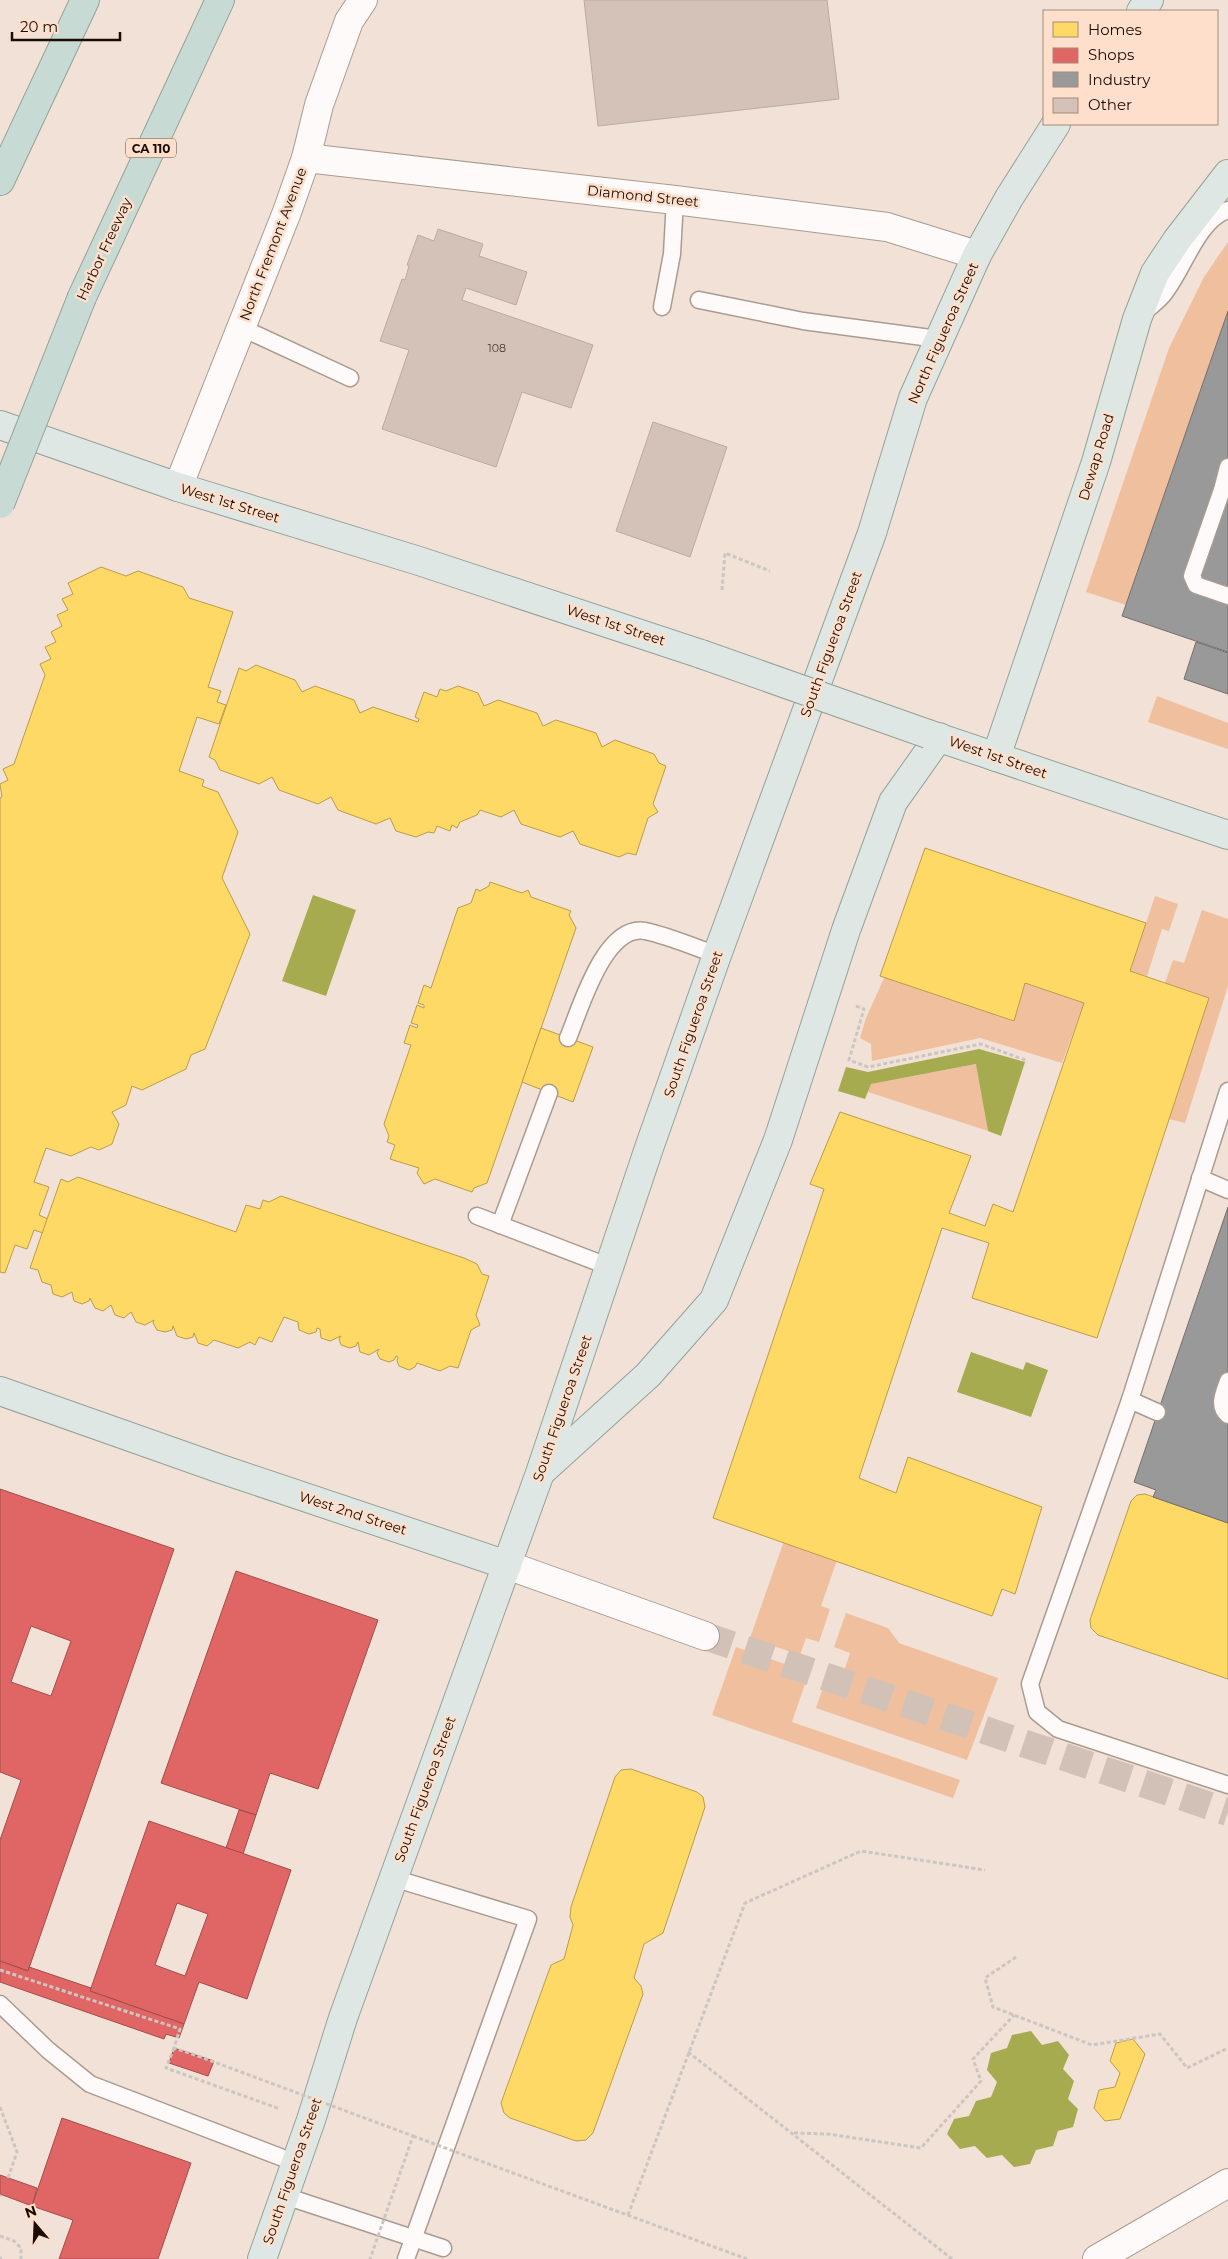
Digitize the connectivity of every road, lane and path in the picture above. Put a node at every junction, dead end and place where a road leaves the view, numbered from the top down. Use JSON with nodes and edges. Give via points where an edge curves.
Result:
{"nodes":[{"id":1,"x":85,"y":0,"type":"edge"},
{"id":2,"x":220,"y":0,"type":"edge"},
{"id":3,"x":362,"y":0,"type":"edge"},
{"id":4,"x":1149,"y":0,"type":"edge"},
{"id":5,"x":1141,"y":10,"type":"edge"},
{"id":6,"x":1055,"y":125,"type":"edge"},
{"id":7,"x":306,"y":158,"type":"junction"},
{"id":8,"x":1228,"y":174,"type":"edge"},
{"id":9,"x":0,"y":181,"type":"edge"},
{"id":10,"x":675,"y":200,"type":"junction"},
{"id":11,"x":1228,"y":210,"type":"edge"},
{"id":12,"x":977,"y":255,"type":"junction"},
{"id":13,"x":699,"y":300,"type":"dead end"},
{"id":14,"x":662,"y":307,"type":"dead end"},
{"id":15,"x":1137,"y":318,"type":"junction"},
{"id":16,"x":242,"y":328,"type":"junction"},
{"id":17,"x":938,"y":338,"type":"junction"},
{"id":18,"x":350,"y":378,"type":"dead end"},
{"id":19,"x":0,"y":425,"type":"edge"},
{"id":20,"x":1228,"y":467,"type":"edge"},
{"id":21,"x":178,"y":487,"type":"junction"},
{"id":22,"x":0,"y":504,"type":"edge"},
{"id":23,"x":863,"y":556,"type":"joint"},
{"id":24,"x":770,"y":570,"type":"dead end"},
{"id":25,"x":722,"y":590,"type":"dead end"},
{"id":26,"x":1228,"y":596,"type":"edge"},
{"id":27,"x":933,"y":735,"type":"junction"},
{"id":28,"x":996,"y":757,"type":"junction"},
{"id":29,"x":1228,"y":835,"type":"edge"},
{"id":30,"x":717,"y":955,"type":"junction"},
{"id":31,"x":849,"y":1003,"type":"dead end"},
{"id":32,"x":568,"y":1038,"type":"dead end"},
{"id":33,"x":1028,"y":1061,"type":"dead end"},
{"id":34,"x":1228,"y":1091,"type":"edge"},
{"id":35,"x":550,"y":1093,"type":"dead end"},
{"id":36,"x":1200,"y":1178,"type":"junction"},
{"id":37,"x":1228,"y":1190,"type":"edge"},
{"id":38,"x":477,"y":1216,"type":"dead end"},
{"id":39,"x":500,"y":1225,"type":"junction"},
{"id":40,"x":610,"y":1267,"type":"junction"},
{"id":41,"x":1228,"y":1381,"type":"edge"},
{"id":42,"x":0,"y":1390,"type":"edge"},
{"id":43,"x":1130,"y":1400,"type":"junction"},
{"id":44,"x":1157,"y":1412,"type":"dead end"},
{"id":45,"x":1228,"y":1415,"type":"edge"},
{"id":46,"x":540,"y":1473,"type":"junction"},
{"id":47,"x":507,"y":1565,"type":"junction"},
{"id":48,"x":705,"y":1636,"type":"tunnel mouth"},
{"id":49,"x":1228,"y":1785,"type":"edge"},
{"id":50,"x":985,"y":1870,"type":"dead end"},
{"id":51,"x":394,"y":1878,"type":"junction"},
{"id":52,"x":1016,"y":1957,"type":"dead end"},
{"id":53,"x":0,"y":1970,"type":"edge"},
{"id":54,"x":0,"y":2004,"type":"edge"},
{"id":55,"x":1014,"y":2015,"type":"junction"},
{"id":56,"x":174,"y":2048,"type":"junction"},
{"id":57,"x":1228,"y":2048,"type":"edge"},
{"id":58,"x":688,"y":2052,"type":"junction"},
{"id":59,"x":0,"y":2107,"type":"edge"},
{"id":60,"x":311,"y":2120,"type":"junction"},
{"id":61,"x":793,"y":2133,"type":"junction"},
{"id":62,"x":413,"y":2136,"type":"junction"},
{"id":63,"x":296,"y":2163,"type":"junction"},
{"id":64,"x":8,"y":2178,"type":"dead end"},
{"id":65,"x":1228,"y":2183,"type":"edge"},
{"id":66,"x":285,"y":2196,"type":"junction"},
{"id":67,"x":628,"y":2215,"type":"junction"},
{"id":68,"x":0,"y":2236,"type":"edge"},
{"id":69,"x":414,"y":2238,"type":"junction"},
{"id":70,"x":444,"y":2248,"type":"dead end"},
{"id":71,"x":21,"y":2259,"type":"edge"},
{"id":72,"x":262,"y":2259,"type":"edge"},
{"id":73,"x":370,"y":2259,"type":"edge"},
{"id":74,"x":406,"y":2259,"type":"edge"},
{"id":75,"x":747,"y":2259,"type":"edge"},
{"id":76,"x":952,"y":2259,"type":"edge"},
{"id":77,"x":1097,"y":2259,"type":"edge"}],
"edges":[{"from":1,"to":9,"type":"highway"},
{"from":2,"to":22,"type":"highway","name":"Harbor Freeway","number":"CA 110","bridge":true,"via":[[82,297]]},
{"from":3,"to":7,"type":"street","name":"North Fremont Avenue","via":[[346,29],[319,105]]},
{"from":4,"to":5,"type":"main road"},
{"from":6,"to":12,"type":"main road","name":"North Figueroa Street"},
{"from":7,"to":10,"type":"street","name":"Diamond Street"},
{"from":7,"to":16,"type":"street","name":"North Fremont Avenue"},
{"from":8,"to":15,"type":"main road","name":"Dewap Road","via":[[1156,273]]},
{"from":10,"to":12,"type":"street","name":"Diamond Street","via":[[887,227]]},
{"from":10,"to":14,"type":"lane","via":[[672,254]]},
{"from":11,"to":15,"type":"lane","via":[[1207,225],[1162,295]]},
{"from":12,"to":17,"type":"main road","name":"North Figueroa Street"},
{"from":13,"to":17,"type":"lane","via":[[803,321]]},
{"from":15,"to":28,"type":"main road","name":"Dewap Road","via":[[1096,462]]},
{"from":16,"to":18,"type":"lane"},
{"from":16,"to":21,"type":"street","name":"North Fremont Avenue"},
{"from":17,"to":23,"type":"main road","name":"North Figueroa Street","via":[[913,398]]},
{"from":19,"to":21,"type":"main road","name":"West 1st Street"},
{"from":20,"to":26,"type":"lane","via":[[1192,576],[1196,585]]},
{"from":21,"to":27,"type":"main road","name":"West 1st Street","bridge":true,"via":[[418,561]]},
{"from":23,"to":30,"type":"main road","name":"South Figueroa Street"},
{"from":24,"to":25,"type":"path","via":[[725,553]]},
{"from":27,"to":28,"type":"main road","name":"West 1st Street"},
{"from":27,"to":46,"type":"main road","via":[[893,802],[846,930],[778,1140],[714,1300],[648,1375]]},
{"from":28,"to":29,"type":"main road","name":"West 1st Street"},
{"from":30,"to":32,"type":"lane","via":[[643,931],[628,932],[602,956]]},
{"from":30,"to":40,"type":"main road","name":"South Figueroa Street"},
{"from":31,"to":33,"type":"path","via":[[864,1009],[849,1060],[868,1066],[981,1044]]},
{"from":34,"to":36,"type":"lane"},
{"from":35,"to":39,"type":"lane"},
{"from":36,"to":37,"type":"lane"},
{"from":36,"to":43,"type":"lane"},
{"from":38,"to":39,"type":"lane"},
{"from":39,"to":40,"type":"lane"},
{"from":40,"to":46,"type":"main road","name":"South Figueroa Street"},
{"from":41,"to":45,"type":"lane","via":[[1222,1399],[1223,1411]]},
{"from":42,"to":47,"type":"main road","name":"West 2nd Street","via":[[221,1469]]},
{"from":43,"to":44,"type":"lane"},
{"from":43,"to":49,"type":"lane","via":[[1030,1684],[1037,1712],[1058,1730]]},
{"from":46,"to":47,"type":"main road","name":"South Figueroa Street"},
{"from":47,"to":48,"type":"street","name":"West 2nd Street"},
{"from":47,"to":51,"type":"main road","name":"South Figueroa Street"},
{"from":50,"to":58,"type":"path","via":[[861,1851],[745,1902]]},
{"from":51,"to":60,"type":"main road","name":"South Figueroa Street","via":[[343,2018]]},
{"from":51,"to":69,"type":"lane","via":[[528,1919]]},
{"from":52,"to":55,"type":"path","via":[[985,1978],[993,2007]]},
{"from":53,"to":56,"type":"path","via":[[180,2029]]},
{"from":54,"to":63,"type":"lane","via":[[90,2084]]},
{"from":55,"to":57,"type":"path","via":[[1092,2046],[1160,2034],[1187,2068]]},
{"from":55,"to":61,"type":"path","via":[[973,2059],[981,2081],[921,2148],[828,2134]]},
{"from":56,"to":60,"type":"path","via":[[166,2068]]},
{"from":56,"to":62,"type":"path","bridge":true},
{"from":58,"to":61,"type":"path"},
{"from":58,"to":67,"type":"path"},
{"from":59,"to":64,"type":"path","via":[[17,2152]]},
{"from":60,"to":63,"type":"main road","name":"South Figueroa Street"},
{"from":61,"to":76,"type":"path"},
{"from":62,"to":67,"type":"path","bridge":true},
{"from":62,"to":73,"type":"path","bridge":true},
{"from":63,"to":66,"type":"main road","name":"South Figueroa Street"},
{"from":65,"to":77,"type":"street"},
{"from":66,"to":69,"type":"lane"},
{"from":66,"to":72,"type":"main road","name":"South Figueroa Street"},
{"from":67,"to":75,"type":"path"},
{"from":68,"to":71,"type":"path","via":[[14,2241],[21,2248]]},
{"from":69,"to":70,"type":"lane"},
{"from":69,"to":74,"type":"lane"}]}
